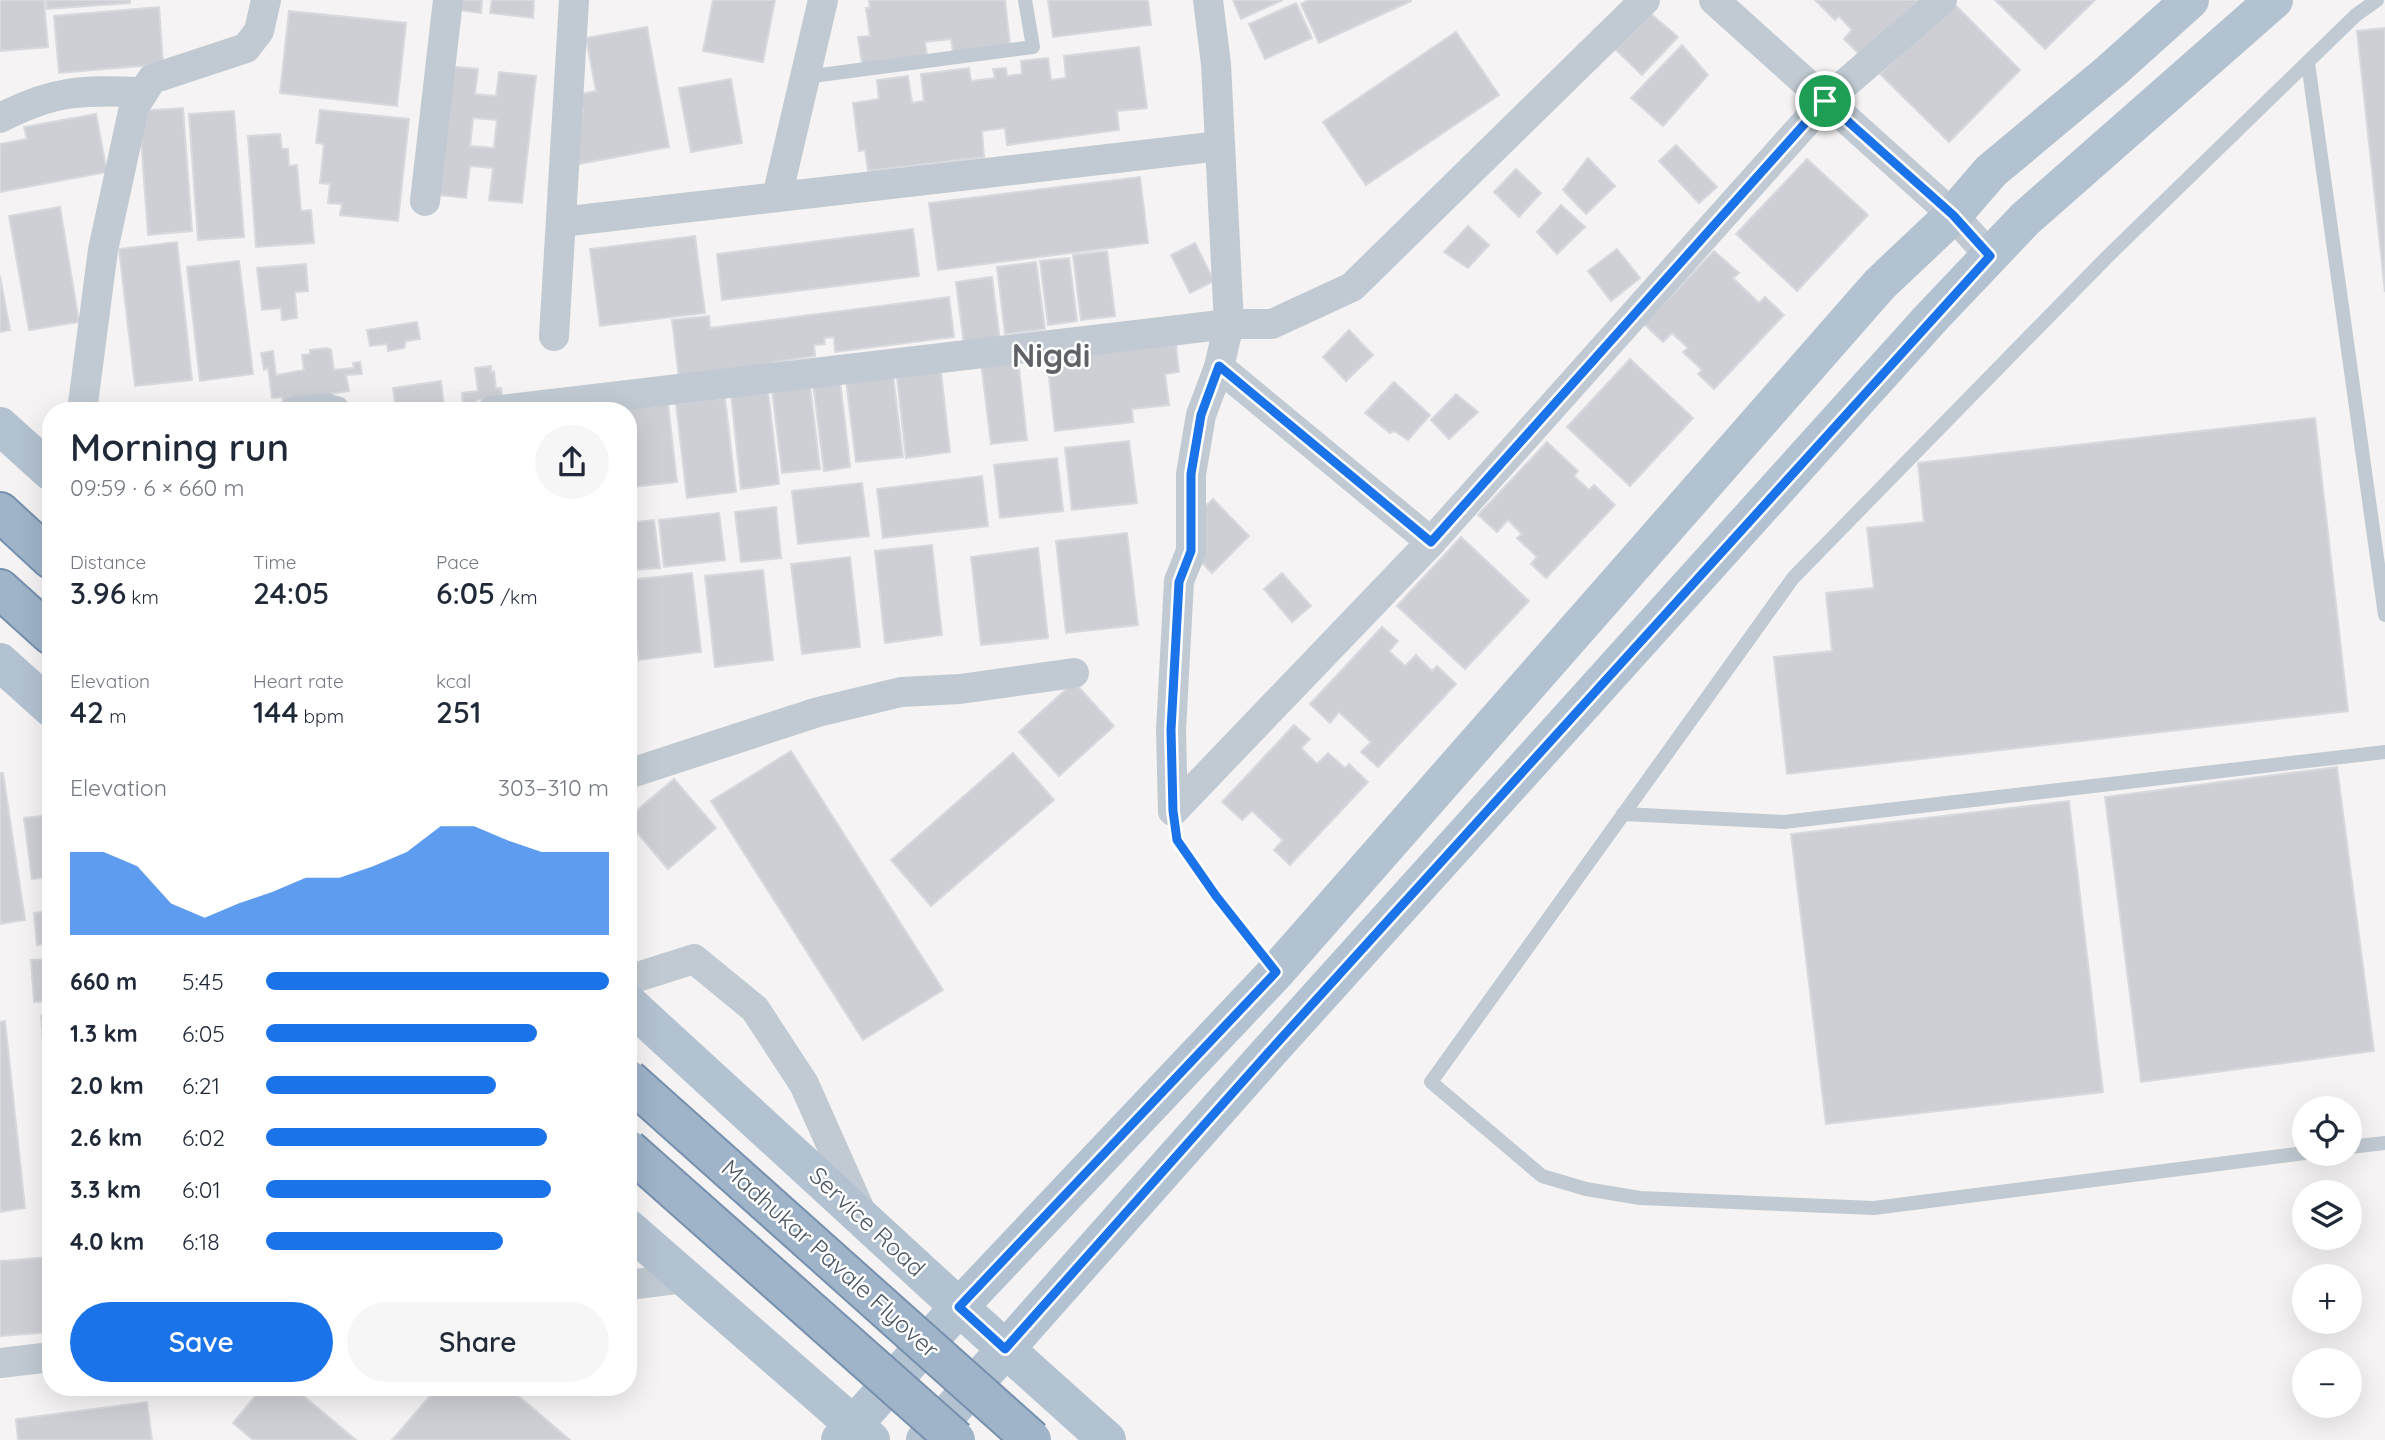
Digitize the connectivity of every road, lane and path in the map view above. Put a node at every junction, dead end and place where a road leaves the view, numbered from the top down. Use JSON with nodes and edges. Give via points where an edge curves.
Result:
{"nodes":[{"id":1,"x":266,"y":0,"type":"edge"},
{"id":2,"x":448,"y":0,"type":"edge"},
{"id":3,"x":574,"y":0,"type":"edge"},
{"id":4,"x":823,"y":0,"type":"edge"},
{"id":5,"x":1025,"y":0,"type":"edge"},
{"id":6,"x":1208,"y":0,"type":"edge"},
{"id":7,"x":1645,"y":0,"type":"edge"},
{"id":8,"x":1715,"y":0,"type":"edge"},
{"id":9,"x":1942,"y":0,"type":"edge"},
{"id":10,"x":2190,"y":0,"type":"edge"},
{"id":11,"x":2274,"y":0,"type":"edge"},
{"id":12,"x":2377,"y":0,"type":"edge"},
{"id":13,"x":2308,"y":63,"type":"junction"},
{"id":14,"x":805,"y":77,"type":"junction"},
{"id":15,"x":142,"y":92,"type":"junction"},
{"id":16,"x":1825,"y":101,"type":"junction"},
{"id":17,"x":0,"y":111,"type":"edge"},
{"id":18,"x":0,"y":118,"type":"edge"},
{"id":19,"x":1220,"y":146,"type":"junction"},
{"id":20,"x":777,"y":197,"type":"junction"},
{"id":21,"x":425,"y":201,"type":"dead end"},
{"id":22,"x":1953,"y":215,"type":"junction"},
{"id":23,"x":561,"y":222,"type":"junction"},
{"id":24,"x":1990,"y":256,"type":"junction"},
{"id":25,"x":1229,"y":324,"type":"junction"},
{"id":26,"x":554,"y":336,"type":"dead end"},
{"id":27,"x":1219,"y":366,"type":"junction"},
{"id":28,"x":83,"y":402,"type":"edge"},
{"id":29,"x":568,"y":402,"type":"edge"},
{"id":30,"x":0,"y":426,"type":"edge"},
{"id":31,"x":42,"y":464,"type":"edge"},
{"id":32,"x":0,"y":512,"type":"edge"},
{"id":33,"x":1431,"y":542,"type":"junction"},
{"id":34,"x":42,"y":551,"type":"edge"},
{"id":35,"x":0,"y":589,"type":"edge"},
{"id":36,"x":2385,"y":615,"type":"edge"},
{"id":37,"x":42,"y":627,"type":"edge"},
{"id":38,"x":0,"y":662,"type":"edge"},
{"id":39,"x":1074,"y":673,"type":"dead end"},
{"id":40,"x":42,"y":700,"type":"edge"},
{"id":41,"x":2385,"y":752,"type":"edge"},
{"id":42,"x":637,"y":771,"type":"edge"},
{"id":43,"x":1173,"y":811,"type":"junction"},
{"id":44,"x":1623,"y":814,"type":"junction"},
{"id":45,"x":1276,"y":972,"type":"junction"},
{"id":46,"x":637,"y":977,"type":"edge"},
{"id":47,"x":637,"y":1011,"type":"edge"},
{"id":48,"x":637,"y":1087,"type":"edge"},
{"id":49,"x":2385,"y":1143,"type":"edge"},
{"id":50,"x":2362,"y":1146,"type":"edge"},
{"id":51,"x":2292,"y":1155,"type":"edge"},
{"id":52,"x":637,"y":1157,"type":"edge"},
{"id":53,"x":865,"y":1221,"type":"junction"},
{"id":54,"x":637,"y":1236,"type":"edge"},
{"id":55,"x":684,"y":1278,"type":"junction"},
{"id":56,"x":637,"y":1284,"type":"edge"},
{"id":57,"x":959,"y":1307,"type":"junction"},
{"id":58,"x":1005,"y":1349,"type":"junction"},
{"id":59,"x":42,"y":1358,"type":"edge"},
{"id":60,"x":0,"y":1363,"type":"edge"},
{"id":61,"x":855,"y":1435,"type":"edge"},
{"id":62,"x":925,"y":1440,"type":"edge"},
{"id":63,"x":956,"y":1440,"type":"edge"},
{"id":64,"x":1032,"y":1440,"type":"edge"},
{"id":65,"x":1107,"y":1440,"type":"edge"}],
"edges":[{"from":1,"to":15,"type":"street","via":[[260,31],[246,48],[152,79]]},
{"from":2,"to":21,"type":"street"},
{"from":3,"to":23,"type":"street"},
{"from":4,"to":14,"type":"street"},
{"from":5,"to":14,"type":"lane","via":[[1033,47]]},
{"from":6,"to":19,"type":"street"},
{"from":7,"to":25,"type":"street","via":[[1352,287],[1272,324]]},
{"from":8,"to":16,"type":"street"},
{"from":9,"to":16,"type":"street"},
{"from":10,"to":22,"type":"main road","via":[[1991,171]]},
{"from":11,"to":24,"type":"main road","via":[[2025,219]]},
{"from":12,"to":13,"type":"lane"},
{"from":13,"to":36,"type":"lane"},
{"from":13,"to":44,"type":"lane","via":[[2106,258],[1793,578]]},
{"from":14,"to":20,"type":"street"},
{"from":15,"to":18,"type":"street","via":[[71,92],[44,98]]},
{"from":15,"to":28,"type":"street","via":[[134,107],[103,250]]},
{"from":16,"to":22,"type":"street"},
{"from":16,"to":33,"type":"street"},
{"from":17,"to":18,"type":"street"},
{"from":19,"to":20,"type":"street"},
{"from":19,"to":25,"type":"street"},
{"from":20,"to":23,"type":"street"},
{"from":22,"to":24,"type":"street"},
{"from":22,"to":45,"type":"main road","via":[[1880,284]]},
{"from":23,"to":26,"type":"street"},
{"from":24,"to":58,"type":"main road"},
{"from":25,"to":27,"type":"street"},
{"from":25,"to":29,"type":"street"},
{"from":27,"to":33,"type":"street"},
{"from":27,"to":43,"type":"street","via":[[1201,415],[1191,474],[1191,551],[1179,582],[1171,730]]},
{"from":30,"to":31,"type":"main road"},
{"from":32,"to":34,"type":"highway"},
{"from":33,"to":43,"type":"street"},
{"from":35,"to":37,"type":"highway"},
{"from":38,"to":40,"type":"main road"},
{"from":39,"to":42,"type":"street","via":[[901,692],[818,712]]},
{"from":41,"to":44,"type":"lane","via":[[1784,822]]},
{"from":43,"to":45,"type":"path","via":[[1177,840]]},
{"from":44,"to":51,"type":"lane","via":[[1431,1082],[1542,1176],[1640,1198],[1874,1208]]},
{"from":45,"to":57,"type":"main road"},
{"from":46,"to":53,"type":"street","via":[[694,959],[755,1009],[804,1084]]},
{"from":47,"to":53,"type":"main road","name":"Service Road"},
{"from":48,"to":64,"type":"highway","name":"Madhukar Pavale Flyover","bridge":true},
{"from":49,"to":50,"type":"lane"},
{"from":52,"to":63,"type":"highway","name":"Madhukar Pavale Flyover","bridge":true},
{"from":53,"to":57,"type":"main road","name":"Service Road"},
{"from":54,"to":55,"type":"main road"},
{"from":55,"to":56,"type":"street"},
{"from":55,"to":61,"type":"main road"},
{"from":57,"to":58,"type":"main road","name":"Service Road"},
{"from":57,"to":61,"type":"main road"},
{"from":58,"to":62,"type":"main road"},
{"from":58,"to":65,"type":"main road","name":"Service Road"},
{"from":59,"to":60,"type":"street"}]}
